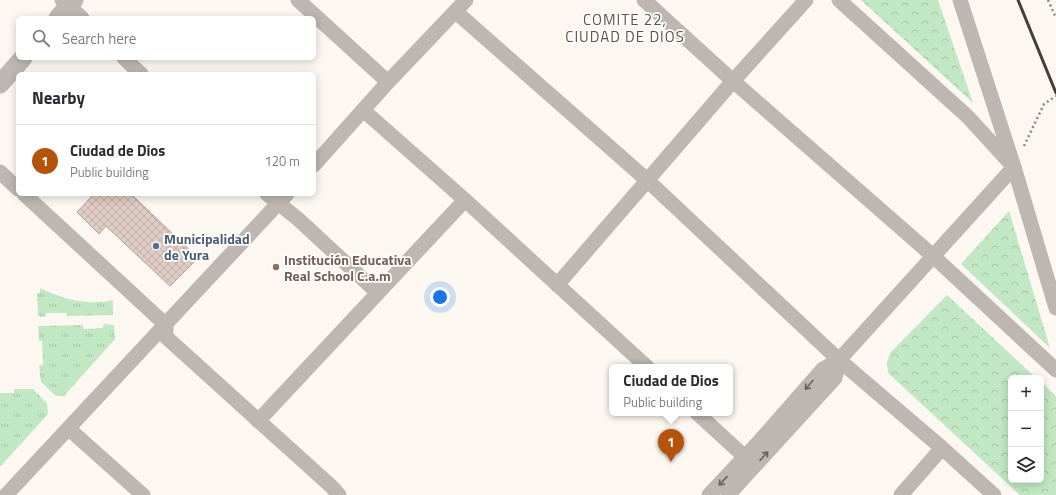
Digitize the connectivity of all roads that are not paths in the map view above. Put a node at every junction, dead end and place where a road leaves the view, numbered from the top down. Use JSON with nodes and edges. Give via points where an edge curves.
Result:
{"nodes":[{"id":1,"x":298,"y":0,"type":"edge"},
{"id":2,"x":466,"y":0,"type":"edge"},
{"id":3,"x":644,"y":0,"type":"edge"},
{"id":4,"x":806,"y":0,"type":"edge"},
{"id":5,"x":839,"y":0,"type":"edge"},
{"id":6,"x":960,"y":0,"type":"edge"},
{"id":7,"x":456,"y":12,"type":"junction"},
{"id":8,"x":316,"y":16,"type":"edge"},
{"id":9,"x":316,"y":16,"type":"edge"},
{"id":10,"x":21,"y":60,"type":"edge"},
{"id":11,"x":126,"y":60,"type":"edge"},
{"id":12,"x":138,"y":72,"type":"edge"},
{"id":13,"x":733,"y":81,"type":"junction"},
{"id":14,"x":388,"y":82,"type":"junction"},
{"id":15,"x":0,"y":84,"type":"edge"},
{"id":16,"x":363,"y":110,"type":"junction"},
{"id":17,"x":316,"y":163,"type":"edge"},
{"id":18,"x":1014,"y":167,"type":"junction"},
{"id":19,"x":0,"y":172,"type":"edge"},
{"id":20,"x":647,"y":180,"type":"junction"},
{"id":21,"x":16,"y":187,"type":"edge"},
{"id":22,"x":26,"y":196,"type":"edge"},
{"id":23,"x":273,"y":196,"type":"edge"},
{"id":24,"x":283,"y":199,"type":"edge"},
{"id":25,"x":465,"y":200,"type":"junction"},
{"id":26,"x":933,"y":256,"type":"junction"},
{"id":27,"x":557,"y":285,"type":"junction"},
{"id":28,"x":378,"y":293,"type":"junction"},
{"id":29,"x":1056,"y":308,"type":"edge"},
{"id":30,"x":166,"y":325,"type":"junction"},
{"id":31,"x":839,"y":360,"type":"junction"},
{"id":32,"x":643,"y":364,"type":"edge"},
{"id":33,"x":1056,"y":370,"type":"edge"},
{"id":34,"x":700,"y":416,"type":"edge"},
{"id":35,"x":258,"y":421,"type":"junction"},
{"id":36,"x":69,"y":429,"type":"junction"},
{"id":37,"x":942,"y":448,"type":"junction"},
{"id":38,"x":745,"y":457,"type":"junction"},
{"id":39,"x":6,"y":495,"type":"edge"},
{"id":40,"x":143,"y":495,"type":"edge"},
{"id":41,"x":339,"y":495,"type":"edge"},
{"id":42,"x":710,"y":495,"type":"edge"},
{"id":43,"x":728,"y":495,"type":"edge"},
{"id":44,"x":900,"y":495,"type":"edge"},
{"id":45,"x":994,"y":495,"type":"edge"}],
"edges":[{"from":1,"to":9,"type":"street"},
{"from":2,"to":7,"type":"street"},
{"from":3,"to":13,"type":"street"},
{"from":4,"to":13,"type":"street"},
{"from":5,"to":18,"type":"street","via":[[968,117]]},
{"from":6,"to":18,"type":"street"},
{"from":7,"to":14,"type":"street"},
{"from":7,"to":20,"type":"street"},
{"from":8,"to":14,"type":"street"},
{"from":10,"to":15,"type":"street"},
{"from":11,"to":12,"type":"street"},
{"from":13,"to":20,"type":"street"},
{"from":13,"to":26,"type":"street"},
{"from":14,"to":16,"type":"street"},
{"from":16,"to":17,"type":"street"},
{"from":16,"to":25,"type":"street"},
{"from":18,"to":26,"type":"street"},
{"from":18,"to":29,"type":"street"},
{"from":19,"to":21,"type":"street"},
{"from":20,"to":27,"type":"street"},
{"from":20,"to":31,"type":"street"},
{"from":22,"to":30,"type":"street"},
{"from":23,"to":24,"type":"street"},
{"from":24,"to":28,"type":"street","via":[[298,219]]},
{"from":24,"to":30,"type":"street"},
{"from":25,"to":27,"type":"street"},
{"from":25,"to":28,"type":"street"},
{"from":26,"to":31,"type":"street"},
{"from":26,"to":33,"type":"street"},
{"from":27,"to":32,"type":"street"},
{"from":28,"to":35,"type":"street"},
{"from":30,"to":35,"type":"street","via":[[166,337]]},
{"from":30,"to":36,"type":"street"},
{"from":31,"to":37,"type":"street"},
{"from":31,"to":38,"type":"street","one_way":true,"via":[[823,369]]},
{"from":43,"to":31,"type":"street","one_way":true,"via":[[835,378]]},
{"from":34,"to":38,"type":"street"},
{"from":35,"to":41,"type":"street"},
{"from":36,"to":39,"type":"street"},
{"from":36,"to":40,"type":"street"},
{"from":37,"to":44,"type":"street"},
{"from":37,"to":45,"type":"street"},
{"from":38,"to":42,"type":"street","one_way":true}]}
